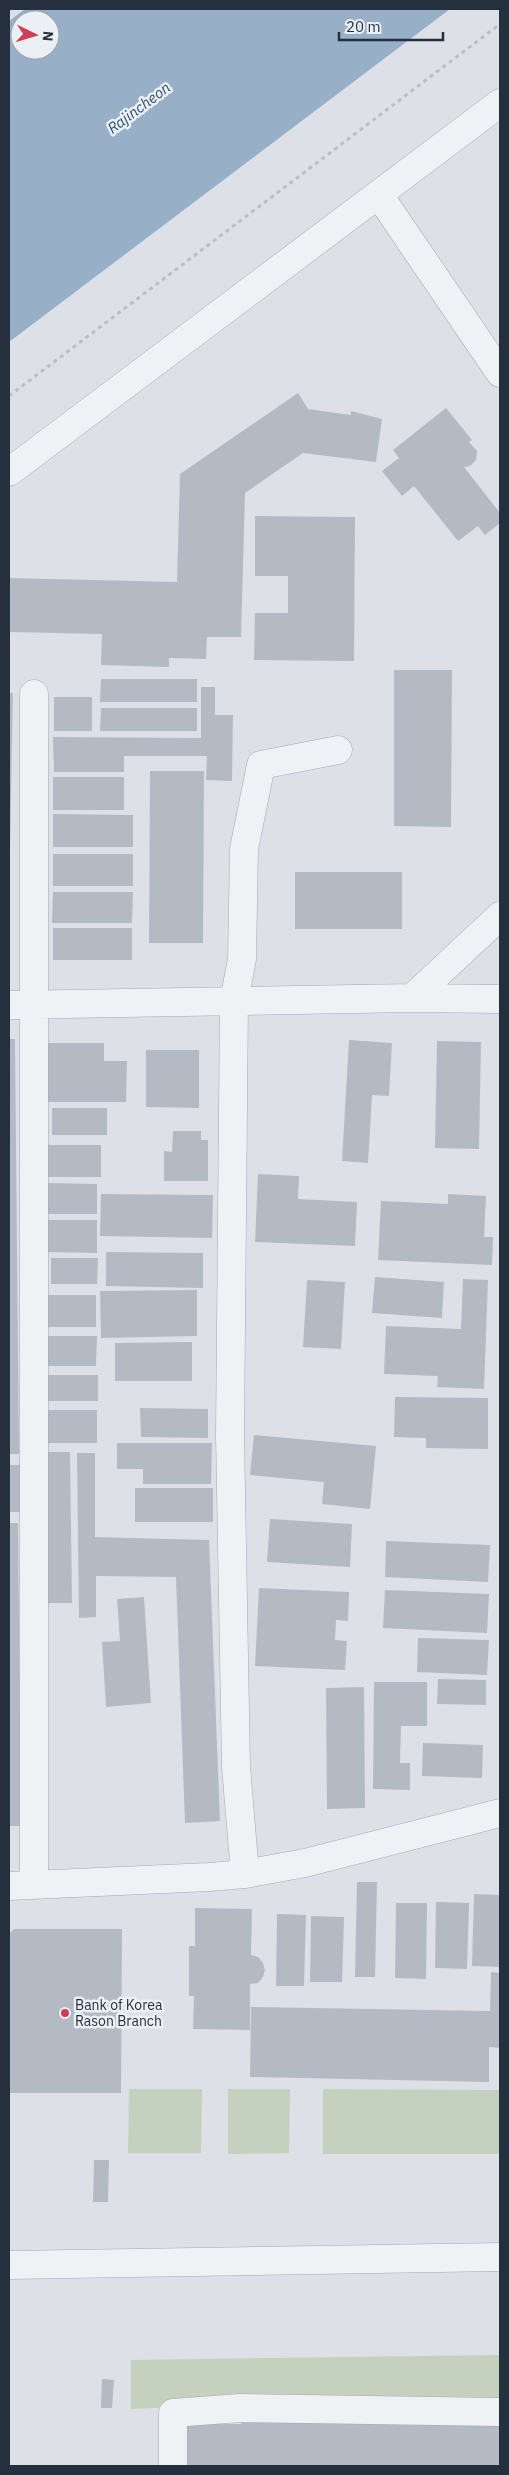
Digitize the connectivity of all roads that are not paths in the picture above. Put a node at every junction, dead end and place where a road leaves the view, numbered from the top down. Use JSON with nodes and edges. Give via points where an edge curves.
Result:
{"nodes":[{"id":1,"x":500,"y":103,"type":"edge"},
{"id":2,"x":379,"y":195,"type":"junction"},
{"id":3,"x":500,"y":372,"type":"edge"},
{"id":4,"x":9,"y":472,"type":"edge"},
{"id":5,"x":34,"y":694,"type":"dead end"},
{"id":6,"x":338,"y":750,"type":"dead end"},
{"id":7,"x":500,"y":916,"type":"edge"},
{"id":8,"x":412,"y":998,"type":"junction"},
{"id":9,"x":500,"y":999,"type":"edge"},
{"id":10,"x":234,"y":1001,"type":"junction"},
{"id":11,"x":22,"y":1005,"type":"edge"},
{"id":12,"x":500,"y":1813,"type":"edge"},
{"id":13,"x":245,"y":1874,"type":"junction"},
{"id":14,"x":21,"y":1885,"type":"edge"},
{"id":15,"x":500,"y":2257,"type":"edge"},
{"id":16,"x":9,"y":2265,"type":"edge"},
{"id":17,"x":500,"y":2412,"type":"edge"},
{"id":18,"x":173,"y":2466,"type":"edge"}],
"edges":[{"from":1,"to":2,"type":"street"},
{"from":2,"to":3,"type":"street"},
{"from":2,"to":4,"type":"street"},
{"from":5,"to":11,"type":"street"},
{"from":6,"to":10,"type":"street","via":[[261,765],[244,849],[242,959]]},
{"from":7,"to":8,"type":"street"},
{"from":8,"to":9,"type":"street"},
{"from":8,"to":10,"type":"street"},
{"from":10,"to":11,"type":"street"},
{"from":10,"to":13,"type":"street","via":[[230,1435],[236,1767]]},
{"from":11,"to":14,"type":"street"},
{"from":12,"to":13,"type":"street"},
{"from":13,"to":14,"type":"street"},
{"from":15,"to":16,"type":"street"},
{"from":17,"to":18,"type":"street","via":[[240,2408],[173,2413]]}]}
